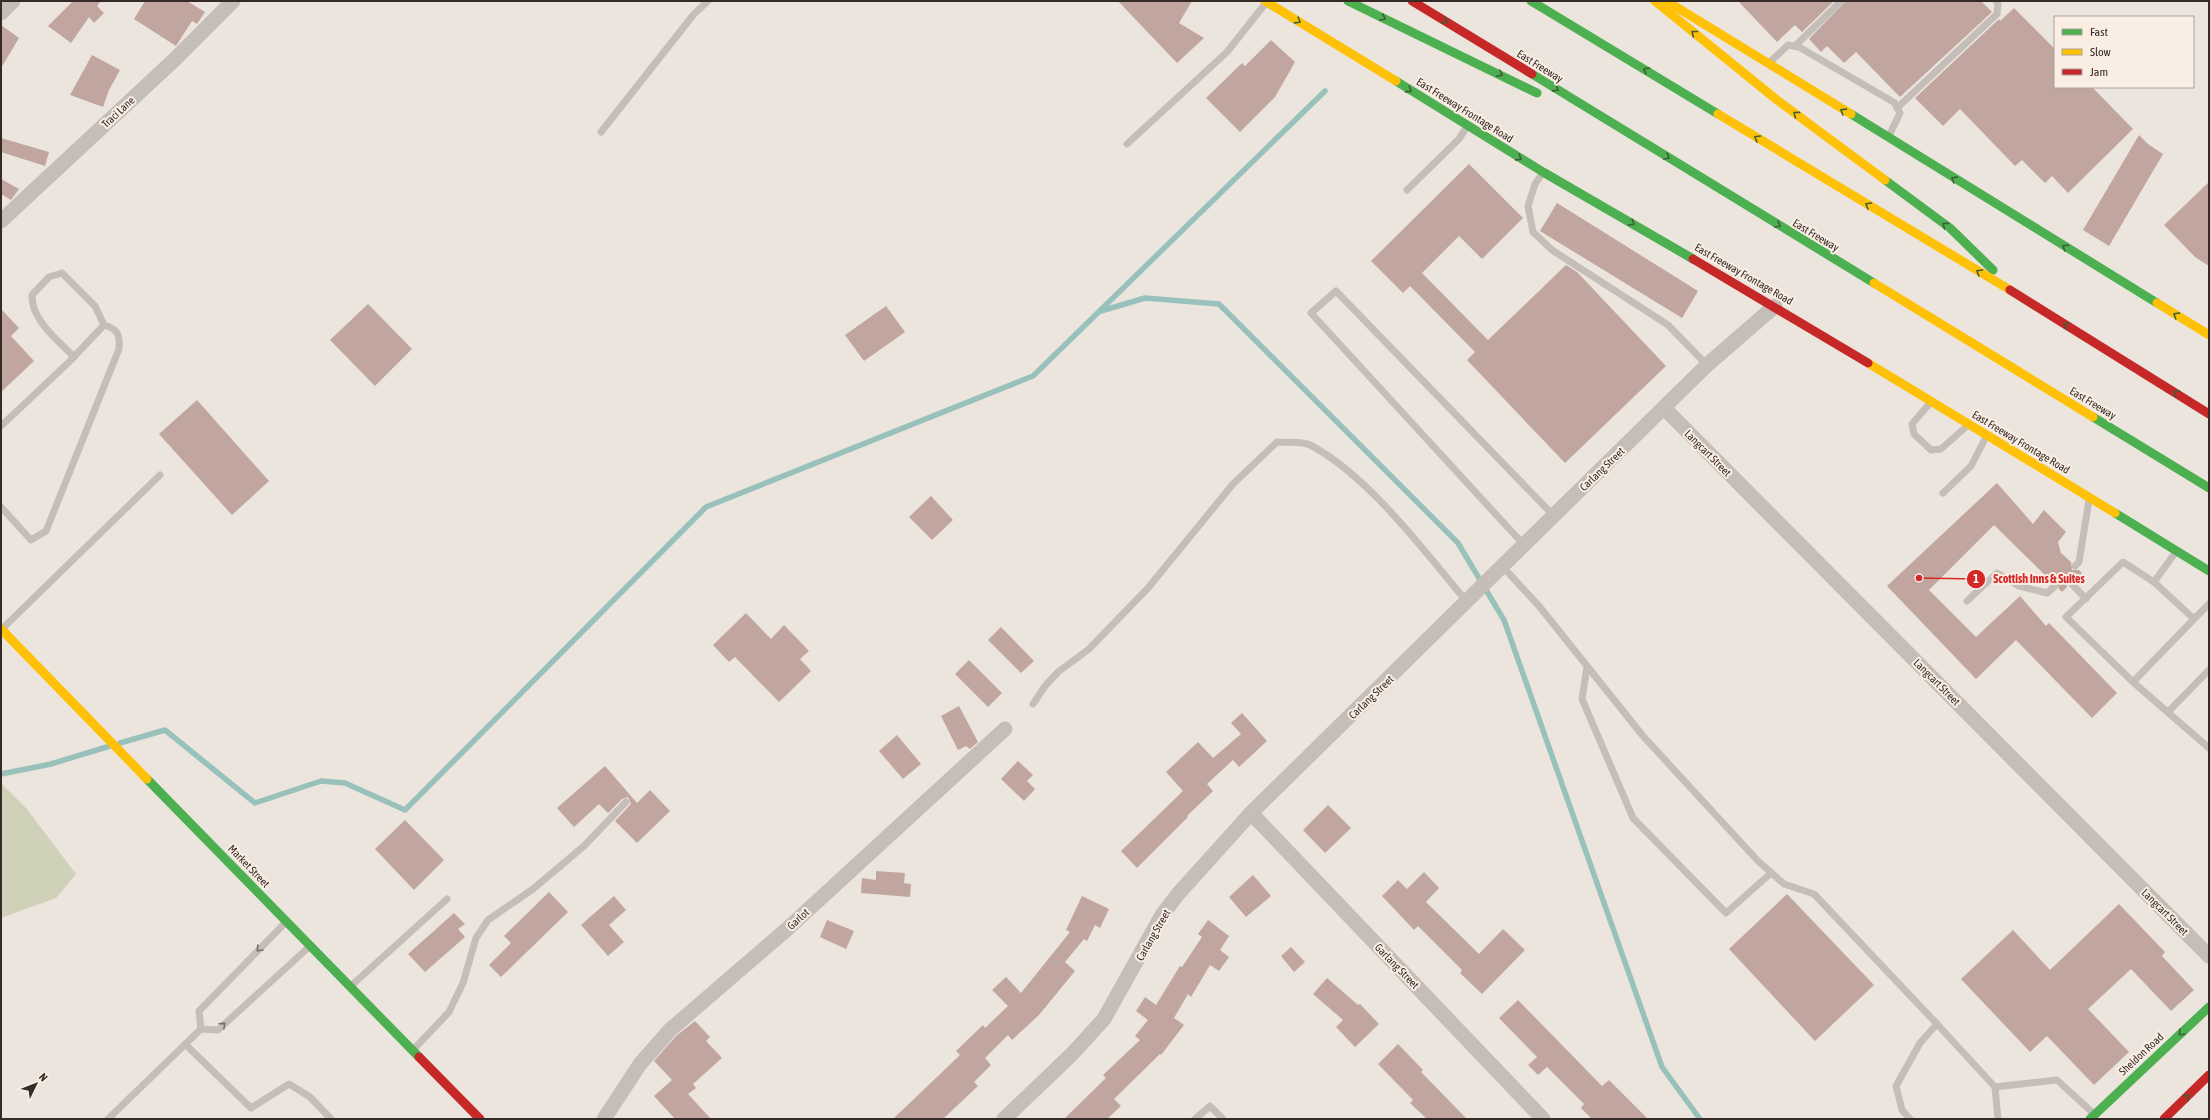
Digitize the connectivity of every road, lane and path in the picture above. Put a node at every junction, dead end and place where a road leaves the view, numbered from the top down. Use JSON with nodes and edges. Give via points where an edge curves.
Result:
{"nodes":[{"id":1,"x":13,"y":1,"type":"edge"},
{"id":2,"x":233,"y":1,"type":"edge"},
{"id":3,"x":708,"y":1,"type":"edge"},
{"id":4,"x":1266,"y":1,"type":"edge"},
{"id":5,"x":1348,"y":1,"type":"edge"},
{"id":6,"x":1412,"y":1,"type":"edge"},
{"id":7,"x":1531,"y":1,"type":"edge"},
{"id":8,"x":1655,"y":1,"type":"edge"},
{"id":9,"x":1841,"y":1,"type":"edge"},
{"id":10,"x":1996,"y":1,"type":"edge"},
{"id":11,"x":1672,"y":2,"type":"edge"},
{"id":12,"x":1,"y":13,"type":"edge"},
{"id":13,"x":1794,"y":46,"type":"junction"},
{"id":14,"x":1768,"y":64,"type":"junction"},
{"id":15,"x":1544,"y":96,"type":"dead end"},
{"id":16,"x":1897,"y":108,"type":"junction"},
{"id":17,"x":1572,"y":110,"type":"dead end"},
{"id":18,"x":1468,"y":126,"type":"junction"},
{"id":19,"x":601,"y":132,"type":"dead end"},
{"id":20,"x":1888,"y":138,"type":"junction"},
{"id":21,"x":1127,"y":144,"type":"dead end"},
{"id":22,"x":1651,"y":148,"type":"junction"},
{"id":23,"x":1543,"y":172,"type":"junction"},
{"id":24,"x":1407,"y":190,"type":"dead end"},
{"id":25,"x":1,"y":221,"type":"edge"},
{"id":26,"x":2025,"y":299,"type":"junction"},
{"id":27,"x":1775,"y":306,"type":"junction"},
{"id":28,"x":104,"y":325,"type":"junction"},
{"id":29,"x":2209,"y":335,"type":"edge"},
{"id":30,"x":74,"y":357,"type":"junction"},
{"id":31,"x":1707,"y":365,"type":"junction"},
{"id":32,"x":1931,"y":401,"type":"junction"},
{"id":33,"x":1664,"y":408,"type":"junction"},
{"id":34,"x":2209,"y":414,"type":"edge"},
{"id":35,"x":1969,"y":424,"type":"junction"},
{"id":36,"x":1,"y":426,"type":"edge"},
{"id":37,"x":1987,"y":435,"type":"junction"},
{"id":38,"x":160,"y":475,"type":"dead end"},
{"id":39,"x":2209,"y":488,"type":"edge"},
{"id":40,"x":1943,"y":493,"type":"dead end"},
{"id":41,"x":2089,"y":498,"type":"junction"},
{"id":42,"x":1,"y":507,"type":"edge"},
{"id":43,"x":1554,"y":516,"type":"junction"},
{"id":44,"x":1524,"y":545,"type":"junction"},
{"id":45,"x":2177,"y":551,"type":"junction"},
{"id":46,"x":1502,"y":566,"type":"junction"},
{"id":47,"x":2075,"y":566,"type":"dead end"},
{"id":48,"x":2209,"y":571,"type":"edge"},
{"id":49,"x":2154,"y":582,"type":"junction"},
{"id":50,"x":2071,"y":583,"type":"dead end"},
{"id":51,"x":2055,"y":586,"type":"dead end"},
{"id":52,"x":2086,"y":599,"type":"junction"},
{"id":53,"x":1967,"y":601,"type":"dead end"},
{"id":54,"x":1467,"y":602,"type":"junction"},
{"id":55,"x":2209,"y":604,"type":"edge"},
{"id":56,"x":2194,"y":619,"type":"junction"},
{"id":57,"x":1,"y":629,"type":"edge"},
{"id":58,"x":1587,"y":667,"type":"junction"},
{"id":59,"x":2209,"y":670,"type":"edge"},
{"id":60,"x":2133,"y":682,"type":"junction"},
{"id":61,"x":1033,"y":704,"type":"dead end"},
{"id":62,"x":2168,"y":712,"type":"junction"},
{"id":63,"x":1005,"y":729,"type":"dead end"},
{"id":64,"x":2209,"y":747,"type":"edge"},
{"id":65,"x":626,"y":802,"type":"dead end"},
{"id":66,"x":1251,"y":813,"type":"junction"},
{"id":67,"x":1771,"y":873,"type":"junction"},
{"id":68,"x":447,"y":899,"type":"dead end"},
{"id":69,"x":287,"y":921,"type":"junction"},
{"id":70,"x":310,"y":945,"type":"junction"},
{"id":71,"x":2209,"y":956,"type":"edge"},
{"id":72,"x":350,"y":986,"type":"junction"},
{"id":73,"x":2209,"y":1006,"type":"edge"},
{"id":74,"x":1937,"y":1024,"type":"junction"},
{"id":75,"x":201,"y":1029,"type":"junction"},
{"id":76,"x":185,"y":1044,"type":"junction"},
{"id":77,"x":413,"y":1050,"type":"junction"},
{"id":78,"x":2209,"y":1075,"type":"edge"},
{"id":79,"x":1995,"y":1087,"type":"junction"},
{"id":80,"x":2092,"y":1117,"type":"edge"},
{"id":81,"x":108,"y":1119,"type":"edge"},
{"id":82,"x":331,"y":1119,"type":"edge"},
{"id":83,"x":480,"y":1119,"type":"edge"},
{"id":84,"x":604,"y":1119,"type":"edge"},
{"id":85,"x":1004,"y":1119,"type":"edge"},
{"id":86,"x":1195,"y":1119,"type":"edge"},
{"id":87,"x":1223,"y":1119,"type":"edge"},
{"id":88,"x":1543,"y":1119,"type":"edge"},
{"id":89,"x":1910,"y":1119,"type":"edge"},
{"id":90,"x":1998,"y":1119,"type":"edge"},
{"id":91,"x":2164,"y":1119,"type":"edge"}],
"edges":[{"from":1,"to":12,"type":"street"},
{"from":2,"to":25,"type":"street","name":"Traci Lane","via":[[173,61]]},
{"from":3,"to":19,"type":"lane","via":[[694,14]]},
{"from":4,"to":18,"type":"main road","name":"East Freeway Frontage Road","one_way":true},
{"from":4,"to":21,"type":"lane","via":[[1227,52]]},
{"from":5,"to":15,"type":"main road","one_way":true},
{"from":6,"to":22,"type":"main road","name":"East Freeway","one_way":true},
{"from":26,"to":7,"type":"main road","one_way":true},
{"from":26,"to":8,"type":"main road","one_way":true,"via":[[1950,228],[1777,100]]},
{"from":9,"to":13,"type":"lane"},
{"from":10,"to":16,"type":"lane","via":[[1997,14]]},
{"from":11,"to":14,"type":"main road"},
{"from":13,"to":14,"type":"lane","via":[[1788,45]]},
{"from":13,"to":16,"type":"lane","via":[[1895,103]]},
{"from":20,"to":14,"type":"main road","one_way":true},
{"from":16,"to":20,"type":"lane","via":[[1900,113]]},
{"from":17,"to":22,"type":"main road"},
{"from":18,"to":23,"type":"main road","name":"East Freeway Frontage Road","one_way":true},
{"from":18,"to":24,"type":"lane","via":[[1459,139]]},
{"from":29,"to":20,"type":"main road","one_way":true},
{"from":22,"to":39,"type":"main road","name":"East Freeway","one_way":true},
{"from":23,"to":27,"type":"main road","name":"East Freeway Frontage Road","one_way":true},
{"from":23,"to":31,"type":"lane","via":[[1535,184],[1528,206],[1533,232],[1552,250],[1668,325]]},
{"from":34,"to":26,"type":"main road","one_way":true},
{"from":27,"to":31,"type":"street","name":"Carlang Street"},
{"from":27,"to":32,"type":"main road","name":"East Freeway Frontage Road"},
{"from":28,"to":30,"type":"lane"},
{"from":28,"to":30,"type":"lane","via":[[95,306],[62,273],[49,277],[32,295],[31,307],[41,322]]},
{"from":28,"to":42,"type":"lane","via":[[118,332],[119,349],[46,531],[31,540]]},
{"from":30,"to":36,"type":"lane"},
{"from":31,"to":33,"type":"street","name":"Carlang Street"},
{"from":32,"to":35,"type":"main road","name":"East Freeway Frontage Road"},
{"from":32,"to":35,"type":"lane","via":[[1912,424],[1914,434],[1931,450],[1941,449]]},
{"from":33,"to":43,"type":"street","name":"Carlang Street"},
{"from":33,"to":71,"type":"street","name":"Langcart Street"},
{"from":35,"to":37,"type":"main road","name":"East Freeway Frontage Road"},
{"from":37,"to":40,"type":"lane","via":[[1971,466]]},
{"from":37,"to":41,"type":"main road","name":"East Freeway Frontage Road"},
{"from":38,"to":57,"type":"lane"},
{"from":41,"to":45,"type":"main road","name":"East Freeway Frontage Road"},
{"from":41,"to":47,"type":"lane","via":[[2079,562]]},
{"from":43,"to":44,"type":"street","name":"Carlang Street"},
{"from":43,"to":44,"type":"lane","via":[[1336,291],[1311,313]]},
{"from":44,"to":46,"type":"street","name":"Carlang Street"},
{"from":45,"to":48,"type":"main road","name":"East Freeway Frontage Road"},
{"from":45,"to":49,"type":"lane"},
{"from":46,"to":54,"type":"street","name":"Carlang Street"},
{"from":46,"to":58,"type":"lane","via":[[1539,606]]},
{"from":49,"to":52,"type":"lane","via":[[2123,562]]},
{"from":49,"to":56,"type":"lane"},
{"from":50,"to":52,"type":"lane"},
{"from":51,"to":53,"type":"lane","via":[[2047,593],[2019,586],[1997,573]]},
{"from":52,"to":60,"type":"lane","via":[[2066,617]]},
{"from":54,"to":61,"type":"lane","via":[[1400,523],[1348,470],[1309,444],[1277,442],[1233,484],[1148,588],[1089,649],[1058,672]]},
{"from":54,"to":66,"type":"street","name":"Carlang Street"},
{"from":55,"to":56,"type":"lane"},
{"from":56,"to":60,"type":"lane"},
{"from":57,"to":69,"type":"main road","name":"Market Street"},
{"from":58,"to":67,"type":"lane","via":[[1643,736]]},
{"from":58,"to":67,"type":"lane","via":[[1582,699],[1633,818],[1726,912]]},
{"from":59,"to":62,"type":"lane"},
{"from":60,"to":62,"type":"lane"},
{"from":62,"to":64,"type":"lane"},
{"from":63,"to":84,"type":"street","name":"Garlot","via":[[786,930],[670,1030],[640,1064]]},
{"from":65,"to":77,"type":"lane","via":[[584,846],[533,889],[488,920],[476,938],[463,983],[449,1012]]},
{"from":66,"to":85,"type":"street","name":"Carlang Street","via":[[1162,915],[1104,1019],[1072,1054]]},
{"from":66,"to":88,"type":"street","name":"Garlang Street"},
{"from":67,"to":74,"type":"lane","via":[[1784,884],[1814,894]]},
{"from":68,"to":72,"type":"lane"},
{"from":69,"to":70,"type":"main road","name":"Market Street"},
{"from":69,"to":75,"type":"lane","one_way":true,"via":[[199,1011]]},
{"from":70,"to":72,"type":"main road","name":"Market Street"},
{"from":75,"to":70,"type":"lane","one_way":true,"via":[[218,1030]]},
{"from":72,"to":77,"type":"main road","name":"Market Street"},
{"from":73,"to":80,"type":"main road","name":"Sheldon Road","one_way":true},
{"from":74,"to":79,"type":"lane"},
{"from":74,"to":89,"type":"lane","via":[[1920,1043],[1896,1086],[1902,1110]]},
{"from":75,"to":76,"type":"lane"},
{"from":76,"to":81,"type":"lane"},
{"from":76,"to":82,"type":"lane","via":[[251,1108],[289,1084],[310,1097]]},
{"from":77,"to":83,"type":"main road","name":"Market Street"},
{"from":91,"to":78,"type":"main road","one_way":true},
{"from":79,"to":80,"type":"lane","via":[[2057,1080]]},
{"from":79,"to":90,"type":"lane"},
{"from":86,"to":87,"type":"lane","via":[[1210,1106]]}]}
